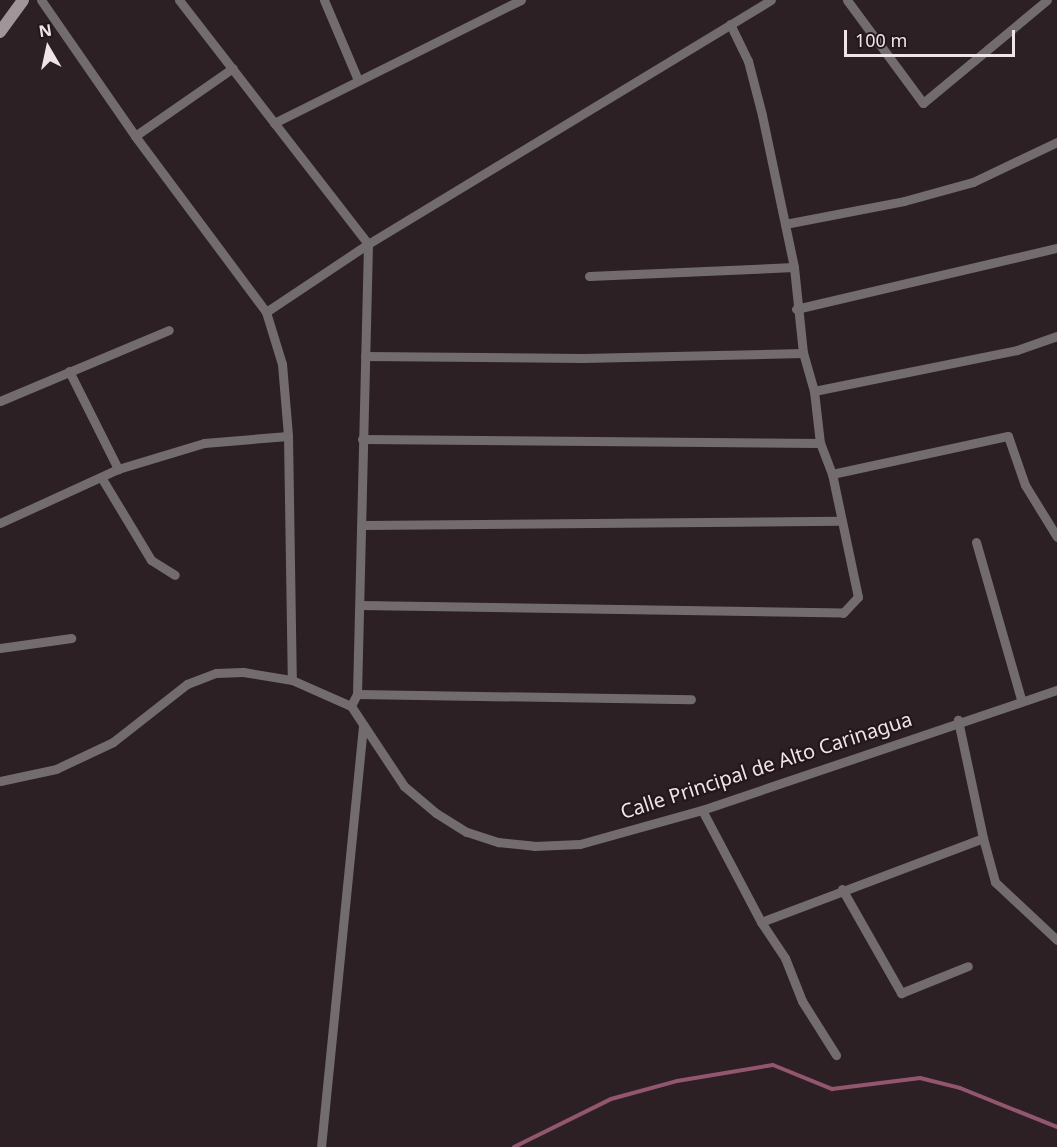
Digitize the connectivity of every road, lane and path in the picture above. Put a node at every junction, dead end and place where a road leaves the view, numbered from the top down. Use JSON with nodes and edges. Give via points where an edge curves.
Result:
{"nodes":[{"id":1,"x":23,"y":0,"type":"edge"},
{"id":2,"x":41,"y":0,"type":"edge"},
{"id":3,"x":179,"y":0,"type":"edge"},
{"id":4,"x":324,"y":0,"type":"edge"},
{"id":5,"x":521,"y":0,"type":"edge"},
{"id":6,"x":771,"y":0,"type":"edge"},
{"id":7,"x":847,"y":0,"type":"edge"},
{"id":8,"x":1047,"y":0,"type":"edge"},
{"id":9,"x":730,"y":24,"type":"junction"},
{"id":10,"x":0,"y":32,"type":"edge"},
{"id":11,"x":233,"y":68,"type":"junction"},
{"id":12,"x":358,"y":80,"type":"junction"},
{"id":13,"x":274,"y":123,"type":"junction"},
{"id":14,"x":135,"y":136,"type":"junction"},
{"id":15,"x":1057,"y":142,"type":"edge"},
{"id":16,"x":785,"y":224,"type":"junction"},
{"id":17,"x":368,"y":244,"type":"junction"},
{"id":18,"x":1057,"y":248,"type":"edge"},
{"id":19,"x":794,"y":267,"type":"junction"},
{"id":20,"x":589,"y":276,"type":"dead end"},
{"id":21,"x":796,"y":309,"type":"junction"},
{"id":22,"x":266,"y":312,"type":"junction"},
{"id":23,"x":169,"y":330,"type":"dead end"},
{"id":24,"x":1057,"y":336,"type":"edge"},
{"id":25,"x":802,"y":353,"type":"junction"},
{"id":26,"x":365,"y":356,"type":"junction"},
{"id":27,"x":69,"y":371,"type":"junction"},
{"id":28,"x":814,"y":391,"type":"junction"},
{"id":29,"x":1,"y":399,"type":"edge"},
{"id":30,"x":288,"y":436,"type":"junction"},
{"id":31,"x":362,"y":439,"type":"junction"},
{"id":32,"x":820,"y":443,"type":"junction"},
{"id":33,"x":118,"y":469,"type":"junction"},
{"id":34,"x":832,"y":474,"type":"junction"},
{"id":35,"x":101,"y":477,"type":"junction"},
{"id":36,"x":840,"y":521,"type":"junction"},
{"id":37,"x":0,"y":523,"type":"edge"},
{"id":38,"x":363,"y":525,"type":"junction"},
{"id":39,"x":1057,"y":537,"type":"edge"},
{"id":40,"x":976,"y":542,"type":"dead end"},
{"id":41,"x":175,"y":575,"type":"dead end"},
{"id":42,"x":360,"y":605,"type":"junction"},
{"id":43,"x":71,"y":638,"type":"dead end"},
{"id":44,"x":0,"y":648,"type":"edge"},
{"id":45,"x":292,"y":680,"type":"junction"},
{"id":46,"x":1057,"y":690,"type":"edge"},
{"id":47,"x":357,"y":694,"type":"junction"},
{"id":48,"x":691,"y":699,"type":"dead end"},
{"id":49,"x":1021,"y":699,"type":"junction"},
{"id":50,"x":351,"y":706,"type":"junction"},
{"id":51,"x":958,"y":720,"type":"junction"},
{"id":52,"x":363,"y":725,"type":"junction"},
{"id":53,"x":0,"y":781,"type":"edge"},
{"id":54,"x":702,"y":810,"type":"junction"},
{"id":55,"x":983,"y":838,"type":"junction"},
{"id":56,"x":842,"y":889,"type":"junction"},
{"id":57,"x":761,"y":922,"type":"junction"},
{"id":58,"x":1057,"y":940,"type":"edge"},
{"id":59,"x":968,"y":966,"type":"dead end"},
{"id":60,"x":836,"y":1055,"type":"dead end"},
{"id":61,"x":321,"y":1147,"type":"edge"}],
"edges":[{"from":1,"to":10,"type":"street"},
{"from":2,"to":14,"type":"street"},
{"from":3,"to":11,"type":"street"},
{"from":4,"to":12,"type":"street"},
{"from":5,"to":12,"type":"street"},
{"from":6,"to":9,"type":"street"},
{"from":7,"to":8,"type":"street","via":[[923,103]]},
{"from":9,"to":16,"type":"street","via":[[748,61]]},
{"from":9,"to":17,"type":"street"},
{"from":11,"to":13,"type":"street"},
{"from":11,"to":14,"type":"street"},
{"from":12,"to":13,"type":"street"},
{"from":13,"to":17,"type":"street"},
{"from":14,"to":22,"type":"street"},
{"from":15,"to":16,"type":"street","via":[[973,182],[904,201]]},
{"from":16,"to":19,"type":"street"},
{"from":17,"to":22,"type":"street"},
{"from":17,"to":26,"type":"street"},
{"from":18,"to":21,"type":"street"},
{"from":19,"to":20,"type":"street"},
{"from":19,"to":21,"type":"street"},
{"from":21,"to":25,"type":"street"},
{"from":22,"to":30,"type":"street","via":[[282,364]]},
{"from":23,"to":27,"type":"street"},
{"from":24,"to":28,"type":"street","via":[[1017,350]]},
{"from":25,"to":26,"type":"street","via":[[583,358]]},
{"from":25,"to":28,"type":"street"},
{"from":26,"to":31,"type":"street"},
{"from":27,"to":29,"type":"street"},
{"from":27,"to":33,"type":"street"},
{"from":28,"to":32,"type":"street"},
{"from":30,"to":33,"type":"street","via":[[204,443]]},
{"from":30,"to":45,"type":"street"},
{"from":31,"to":32,"type":"street"},
{"from":31,"to":38,"type":"street"},
{"from":32,"to":34,"type":"street"},
{"from":33,"to":35,"type":"street"},
{"from":34,"to":36,"type":"street"},
{"from":34,"to":39,"type":"street","via":[[1008,436],[1025,485]]},
{"from":35,"to":37,"type":"street"},
{"from":35,"to":41,"type":"street","via":[[151,560]]},
{"from":36,"to":38,"type":"street"},
{"from":36,"to":42,"type":"street","via":[[858,597],[843,613]]},
{"from":38,"to":42,"type":"street"},
{"from":40,"to":49,"type":"street"},
{"from":42,"to":47,"type":"street"},
{"from":43,"to":44,"type":"street"},
{"from":45,"to":50,"type":"street"},
{"from":45,"to":53,"type":"street","via":[[243,672],[216,673],[187,684],[113,742],[56,769]]},
{"from":46,"to":49,"type":"street","name":"Calle Principal de Alto Carinagua"},
{"from":47,"to":48,"type":"street"},
{"from":47,"to":50,"type":"street"},
{"from":49,"to":51,"type":"street","name":"Calle Principal de Alto Carinagua"},
{"from":50,"to":52,"type":"street","name":"Calle Principal de Alto Carinagua"},
{"from":51,"to":54,"type":"street","name":"Calle Principal de Alto Carinagua"},
{"from":51,"to":55,"type":"street"},
{"from":52,"to":54,"type":"street","name":"Calle Principal de Alto Carinagua","via":[[404,786],[467,832],[498,842],[534,846],[580,844]]},
{"from":52,"to":61,"type":"street"},
{"from":54,"to":57,"type":"street"},
{"from":55,"to":56,"type":"street"},
{"from":55,"to":58,"type":"street","via":[[995,882]]},
{"from":56,"to":57,"type":"street"},
{"from":56,"to":59,"type":"street","via":[[901,993]]},
{"from":57,"to":60,"type":"street","via":[[784,958],[802,1001]]}]}
